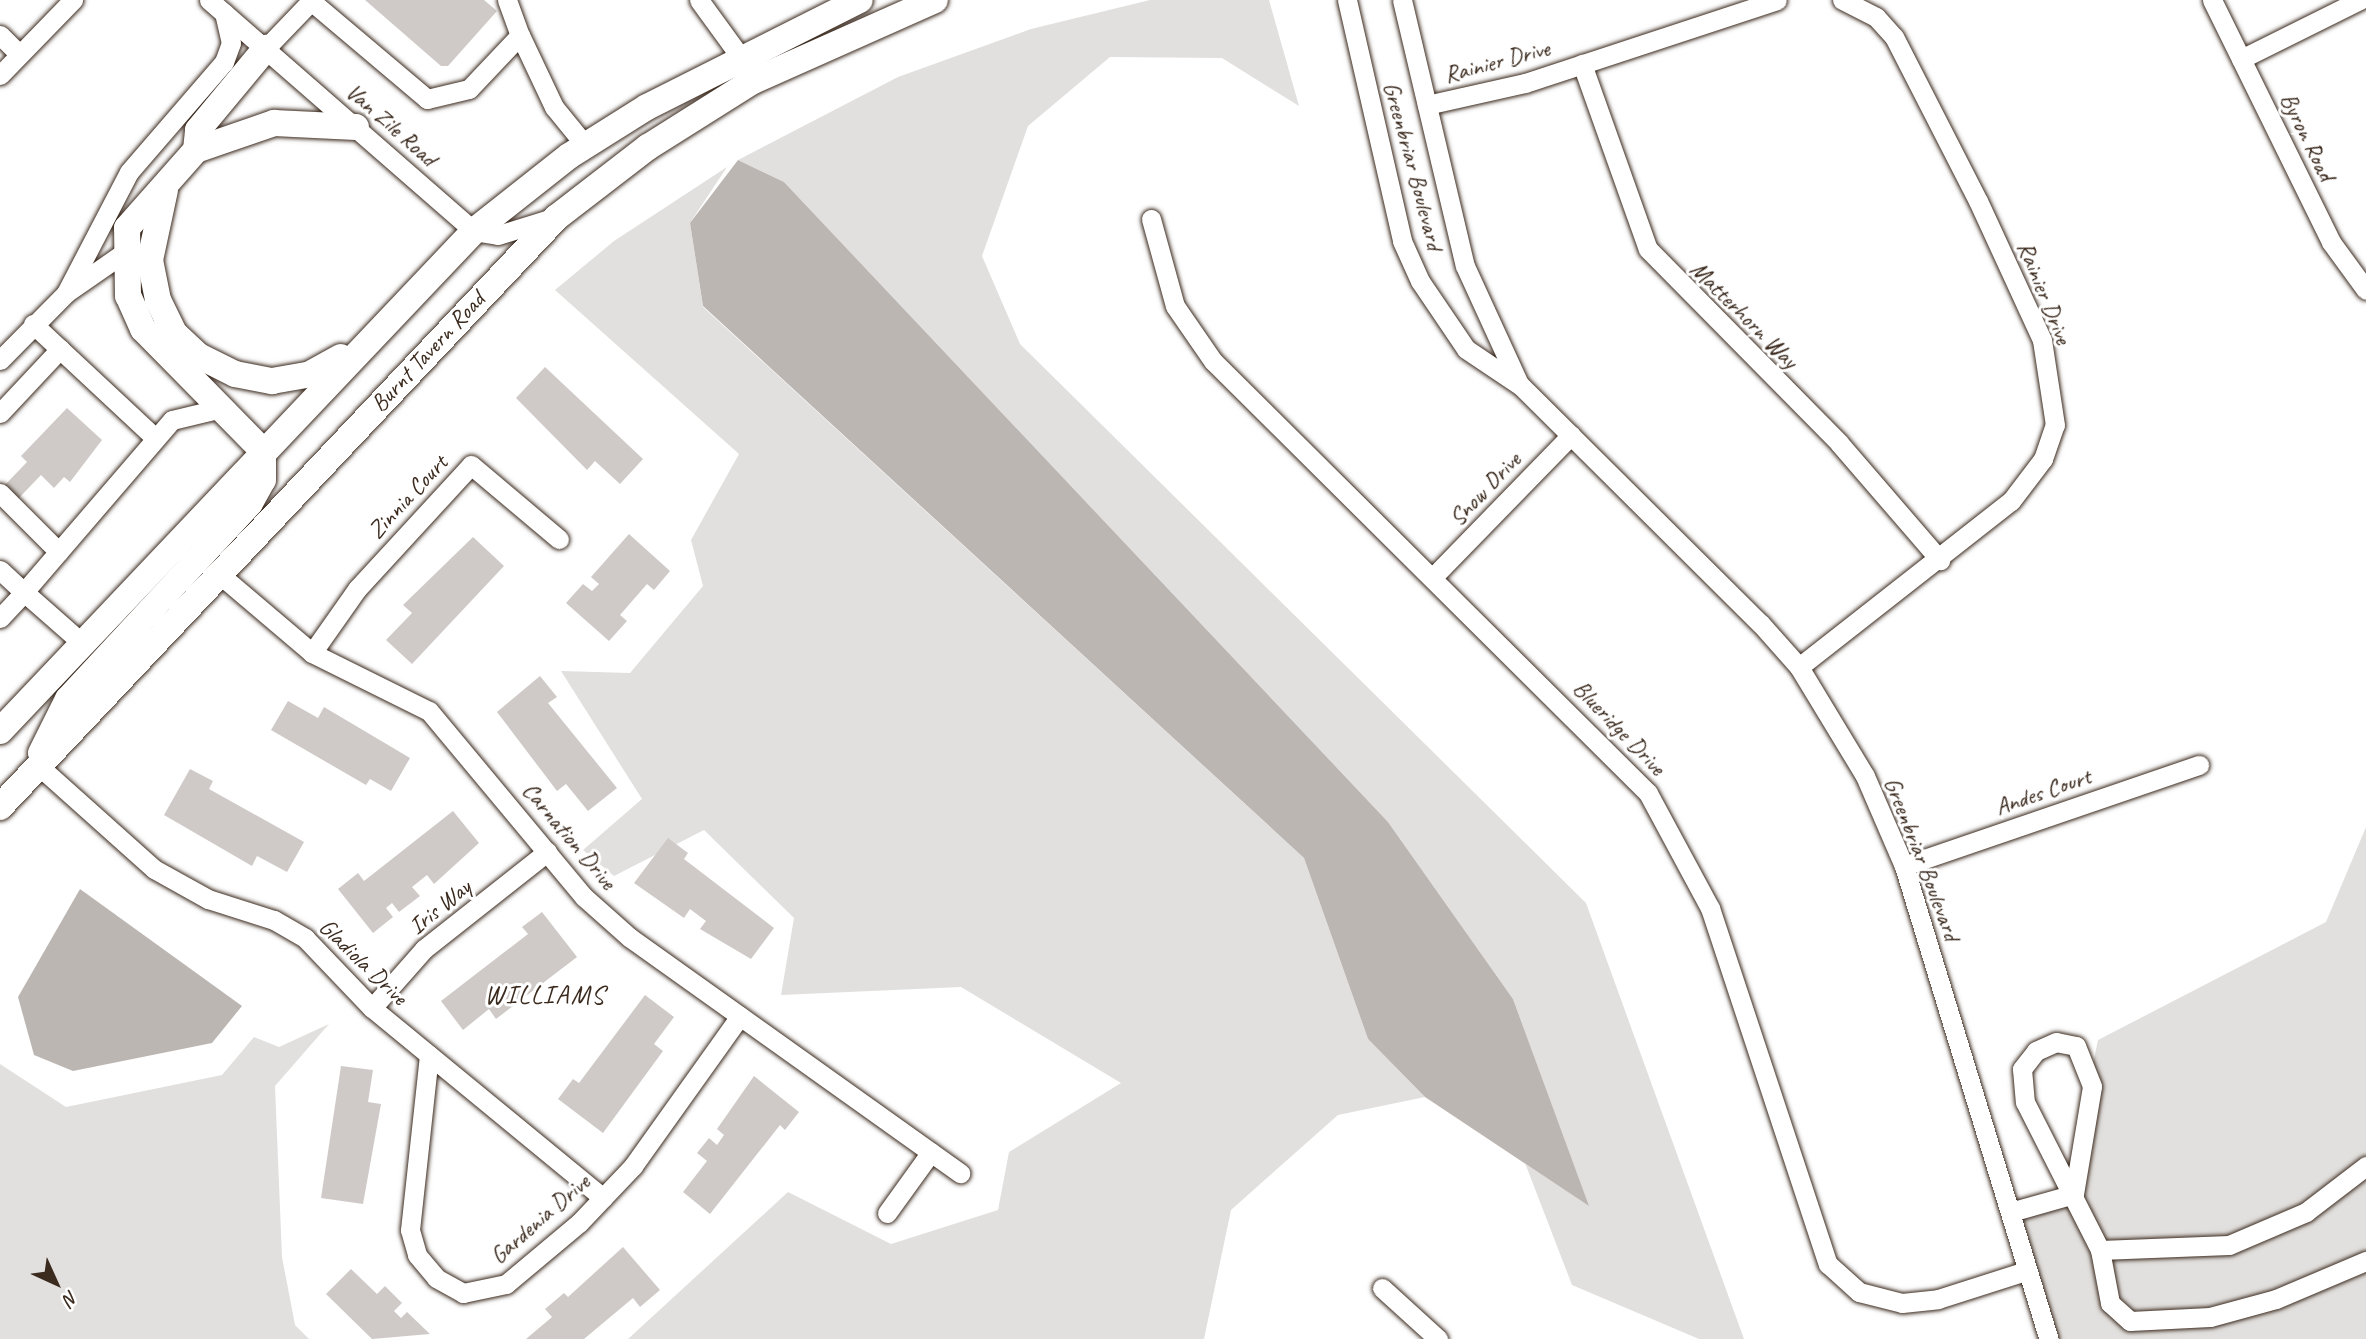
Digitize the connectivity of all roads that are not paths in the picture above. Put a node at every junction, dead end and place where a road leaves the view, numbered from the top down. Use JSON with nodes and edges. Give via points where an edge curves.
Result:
{"nodes":[{"id":1,"x":74,"y":0,"type":"edge"},
{"id":2,"x":312,"y":0,"type":"edge"},
{"id":3,"x":507,"y":0,"type":"edge"},
{"id":4,"x":699,"y":0,"type":"edge"},
{"id":5,"x":860,"y":0,"type":"edge"},
{"id":6,"x":934,"y":0,"type":"edge"},
{"id":7,"x":1347,"y":0,"type":"edge"},
{"id":8,"x":1402,"y":0,"type":"edge"},
{"id":9,"x":1777,"y":0,"type":"edge"},
{"id":10,"x":1842,"y":0,"type":"edge"},
{"id":11,"x":2212,"y":0,"type":"edge"},
{"id":12,"x":2360,"y":0,"type":"edge"},
{"id":13,"x":217,"y":7,"type":"edge"},
{"id":14,"x":520,"y":35,"type":"junction"},
{"id":15,"x":0,"y":36,"type":"edge"},
{"id":16,"x":266,"y":48,"type":"junction"},
{"id":17,"x":19,"y":54,"type":"junction"},
{"id":18,"x":739,"y":55,"type":"junction"},
{"id":19,"x":2241,"y":58,"type":"junction"},
{"id":20,"x":1582,"y":64,"type":"junction"},
{"id":21,"x":0,"y":75,"type":"edge"},
{"id":22,"x":1427,"y":105,"type":"junction"},
{"id":23,"x":356,"y":127,"type":"junction"},
{"id":24,"x":585,"y":145,"type":"junction"},
{"id":25,"x":197,"y":149,"type":"junction"},
{"id":26,"x":165,"y":190,"type":"junction"},
{"id":27,"x":557,"y":217,"type":"junction"},
{"id":28,"x":1151,"y":219,"type":"dead end"},
{"id":29,"x":474,"y":232,"type":"junction"},
{"id":30,"x":125,"y":252,"type":"junction"},
{"id":31,"x":2366,"y":290,"type":"edge"},
{"id":32,"x":66,"y":293,"type":"junction"},
{"id":33,"x":33,"y":324,"type":"junction"},
{"id":34,"x":361,"y":347,"type":"junction"},
{"id":35,"x":60,"y":349,"type":"junction"},
{"id":36,"x":0,"y":360,"type":"edge"},
{"id":37,"x":1521,"y":386,"type":"junction"},
{"id":38,"x":218,"y":409,"type":"junction"},
{"id":39,"x":0,"y":414,"type":"edge"},
{"id":40,"x":1571,"y":435,"type":"junction"},
{"id":41,"x":154,"y":437,"type":"junction"},
{"id":42,"x":263,"y":451,"type":"junction"},
{"id":43,"x":0,"y":493,"type":"edge"},
{"id":44,"x":559,"y":539,"type":"dead end"},
{"id":45,"x":59,"y":552,"type":"junction"},
{"id":46,"x":1940,"y":560,"type":"junction"},
{"id":47,"x":0,"y":570,"type":"edge"},
{"id":48,"x":219,"y":574,"type":"junction"},
{"id":49,"x":1433,"y":577,"type":"junction"},
{"id":50,"x":24,"y":592,"type":"junction"},
{"id":51,"x":0,"y":618,"type":"edge"},
{"id":52,"x":82,"y":643,"type":"junction"},
{"id":53,"x":312,"y":653,"type":"junction"},
{"id":54,"x":1799,"y":667,"type":"junction"},
{"id":55,"x":0,"y":731,"type":"edge"},
{"id":56,"x":2199,"y":765,"type":"dead end"},
{"id":57,"x":34,"y":773,"type":"junction"},
{"id":58,"x":0,"y":807,"type":"edge"},
{"id":59,"x":547,"y":852,"type":"junction"},
{"id":60,"x":1904,"y":866,"type":"junction"},
{"id":61,"x":372,"y":1008,"type":"junction"},
{"id":62,"x":740,"y":1016,"type":"junction"},
{"id":63,"x":429,"y":1055,"type":"junction"},
{"id":64,"x":931,"y":1152,"type":"junction"},
{"id":65,"x":2366,"y":1166,"type":"edge"},
{"id":66,"x":960,"y":1173,"type":"dead end"},
{"id":67,"x":2074,"y":1194,"type":"junction"},
{"id":68,"x":603,"y":1198,"type":"junction"},
{"id":69,"x":2014,"y":1211,"type":"junction"},
{"id":70,"x":887,"y":1213,"type":"dead end"},
{"id":71,"x":2100,"y":1250,"type":"junction"},
{"id":72,"x":2366,"y":1261,"type":"edge"},
{"id":73,"x":2026,"y":1271,"type":"junction"},
{"id":74,"x":1382,"y":1288,"type":"dead end"},
{"id":75,"x":1438,"y":1339,"type":"edge"},
{"id":76,"x":2049,"y":1339,"type":"edge"}],
"edges":[{"from":1,"to":17,"type":"street"},
{"from":2,"to":14,"type":"street","via":[[427,99],[469,89]]},
{"from":2,"to":16,"type":"street"},
{"from":3,"to":14,"type":"street"},
{"from":4,"to":18,"type":"street"},
{"from":5,"to":18,"type":"main road","name":"Burnt Tavern Road"},
{"from":6,"to":27,"type":"main road","name":"Burnt Tavern Road","via":[[753,81],[648,147]]},
{"from":7,"to":37,"type":"street","name":"Greenbriar Boulevard","via":[[1402,241],[1420,281],[1466,349]]},
{"from":8,"to":22,"type":"street","name":"Greenbriar Boulevard"},
{"from":9,"to":20,"type":"street","name":"Rainier Drive"},
{"from":10,"to":46,"type":"street","name":"Rainier Drive","via":[[1876,17],[1894,37],[2042,340],[2053,395],[2055,425],[2043,459],[2011,501]]},
{"from":11,"to":19,"type":"street","name":"Byron Road"},
{"from":12,"to":19,"type":"street"},
{"from":13,"to":16,"type":"street","name":"Van Zile Road"},
{"from":13,"to":32,"type":"street","via":[[231,43],[224,62],[129,172]]},
{"from":14,"to":24,"type":"street","via":[[554,107]]},
{"from":15,"to":17,"type":"street"},
{"from":16,"to":23,"type":"street","name":"Van Zile Road"},
{"from":16,"to":25,"type":"main road","via":[[198,130]]},
{"from":17,"to":21,"type":"street"},
{"from":18,"to":24,"type":"main road","name":"Burnt Tavern Road"},
{"from":19,"to":31,"type":"street","name":"Byron Road","via":[[2344,265]]},
{"from":20,"to":22,"type":"street","name":"Rainier Drive"},
{"from":20,"to":46,"type":"street","name":"Matterhorn Way","via":[[1648,249],[1854,459]]},
{"from":22,"to":37,"type":"street","name":"Greenbriar Boulevard","via":[[1465,266]]},
{"from":23,"to":25,"type":"main road","via":[[274,123]]},
{"from":23,"to":29,"type":"street","name":"Van Zile Road"},
{"from":24,"to":29,"type":"main road","name":"Burnt Tavern Road"},
{"from":25,"to":26,"type":"main road"},
{"from":26,"to":30,"type":"main road","via":[[127,228]]},
{"from":26,"to":34,"type":"main road","via":[[150,260],[158,300],[174,333],[199,356],[234,374],[272,381],[310,374]]},
{"from":27,"to":29,"type":"street","via":[[498,235]]},
{"from":27,"to":48,"type":"main road","name":"Burnt Tavern Road"},
{"from":28,"to":49,"type":"street","name":"Blueridge Drive","via":[[1164,275],[1188,331]]},
{"from":29,"to":34,"type":"main road","name":"Burnt Tavern Road"},
{"from":30,"to":32,"type":"street"},
{"from":30,"to":38,"type":"main road","via":[[128,296],[143,329]]},
{"from":32,"to":33,"type":"street"},
{"from":33,"to":35,"type":"street"},
{"from":33,"to":36,"type":"street"},
{"from":34,"to":42,"type":"main road","name":"Burnt Tavern Road"},
{"from":35,"to":39,"type":"street"},
{"from":35,"to":41,"type":"street"},
{"from":37,"to":40,"type":"street","name":"Greenbriar Boulevard"},
{"from":38,"to":41,"type":"street","via":[[172,420]]},
{"from":38,"to":42,"type":"main road"},
{"from":40,"to":49,"type":"street","name":"Snow Drive"},
{"from":40,"to":54,"type":"street","name":"Greenbriar Boulevard"},
{"from":41,"to":45,"type":"street"},
{"from":42,"to":52,"type":"main road","name":"Burnt Tavern Road"},
{"from":42,"to":57,"type":"main road","via":[[263,480],[250,503],[68,699]]},
{"from":43,"to":45,"type":"street"},
{"from":44,"to":53,"type":"street","name":"Zinnia Court","via":[[471,465],[357,589]]},
{"from":45,"to":50,"type":"street"},
{"from":46,"to":54,"type":"street","name":"Rainier Drive"},
{"from":47,"to":50,"type":"street"},
{"from":48,"to":53,"type":"street","name":"Carnation Drive"},
{"from":48,"to":57,"type":"main road","name":"Burnt Tavern Road"},
{"from":49,"to":73,"type":"street","name":"Blueridge Drive","via":[[1631,772],[1670,830],[1710,908],[1828,1264],[1859,1292],[1902,1303],[1938,1299]]},
{"from":50,"to":51,"type":"street"},
{"from":50,"to":52,"type":"street"},
{"from":52,"to":55,"type":"main road","name":"Burnt Tavern Road"},
{"from":53,"to":59,"type":"street","name":"Carnation Drive","via":[[429,711]]},
{"from":54,"to":60,"type":"street","name":"Greenbriar Boulevard","via":[[1864,776]]},
{"from":56,"to":60,"type":"street","name":"Andes Court"},
{"from":57,"to":58,"type":"main road","name":"Burnt Tavern Road"},
{"from":57,"to":61,"type":"street","name":"Gladiola Drive","via":[[154,869],[208,900],[274,920],[306,938]]},
{"from":59,"to":61,"type":"street","name":"Iris Way","via":[[424,949]]},
{"from":59,"to":62,"type":"street","name":"Carnation Drive","via":[[584,897],[629,937]]},
{"from":60,"to":69,"type":"street","name":"Greenbriar Boulevard"},
{"from":61,"to":63,"type":"street","name":"Gladiola Drive"},
{"from":62,"to":64,"type":"street","name":"Carnation Drive"},
{"from":62,"to":68,"type":"street","name":"Gardenia Drive"},
{"from":63,"to":68,"type":"street","name":"Gladiola Drive"},
{"from":63,"to":68,"type":"street","name":"Gardenia Drive","via":[[411,1230],[417,1255],[436,1278],[463,1293],[506,1283]]},
{"from":64,"to":66,"type":"street","name":"Carnation Drive"},
{"from":64,"to":70,"type":"street"},
{"from":65,"to":71,"type":"street","via":[[2306,1212],[2229,1245]]},
{"from":67,"to":67,"type":"street","via":[[2092,1086],[2076,1046],[2056,1042],[2036,1051],[2022,1069],[2025,1102]]},
{"from":67,"to":69,"type":"street"},
{"from":67,"to":71,"type":"street"},
{"from":69,"to":73,"type":"street","name":"Greenbriar Boulevard"},
{"from":71,"to":72,"type":"street","via":[[2110,1303],[2130,1321],[2210,1317],[2276,1299]]},
{"from":73,"to":76,"type":"street","name":"Greenbriar Boulevard"},
{"from":74,"to":75,"type":"street"}]}
